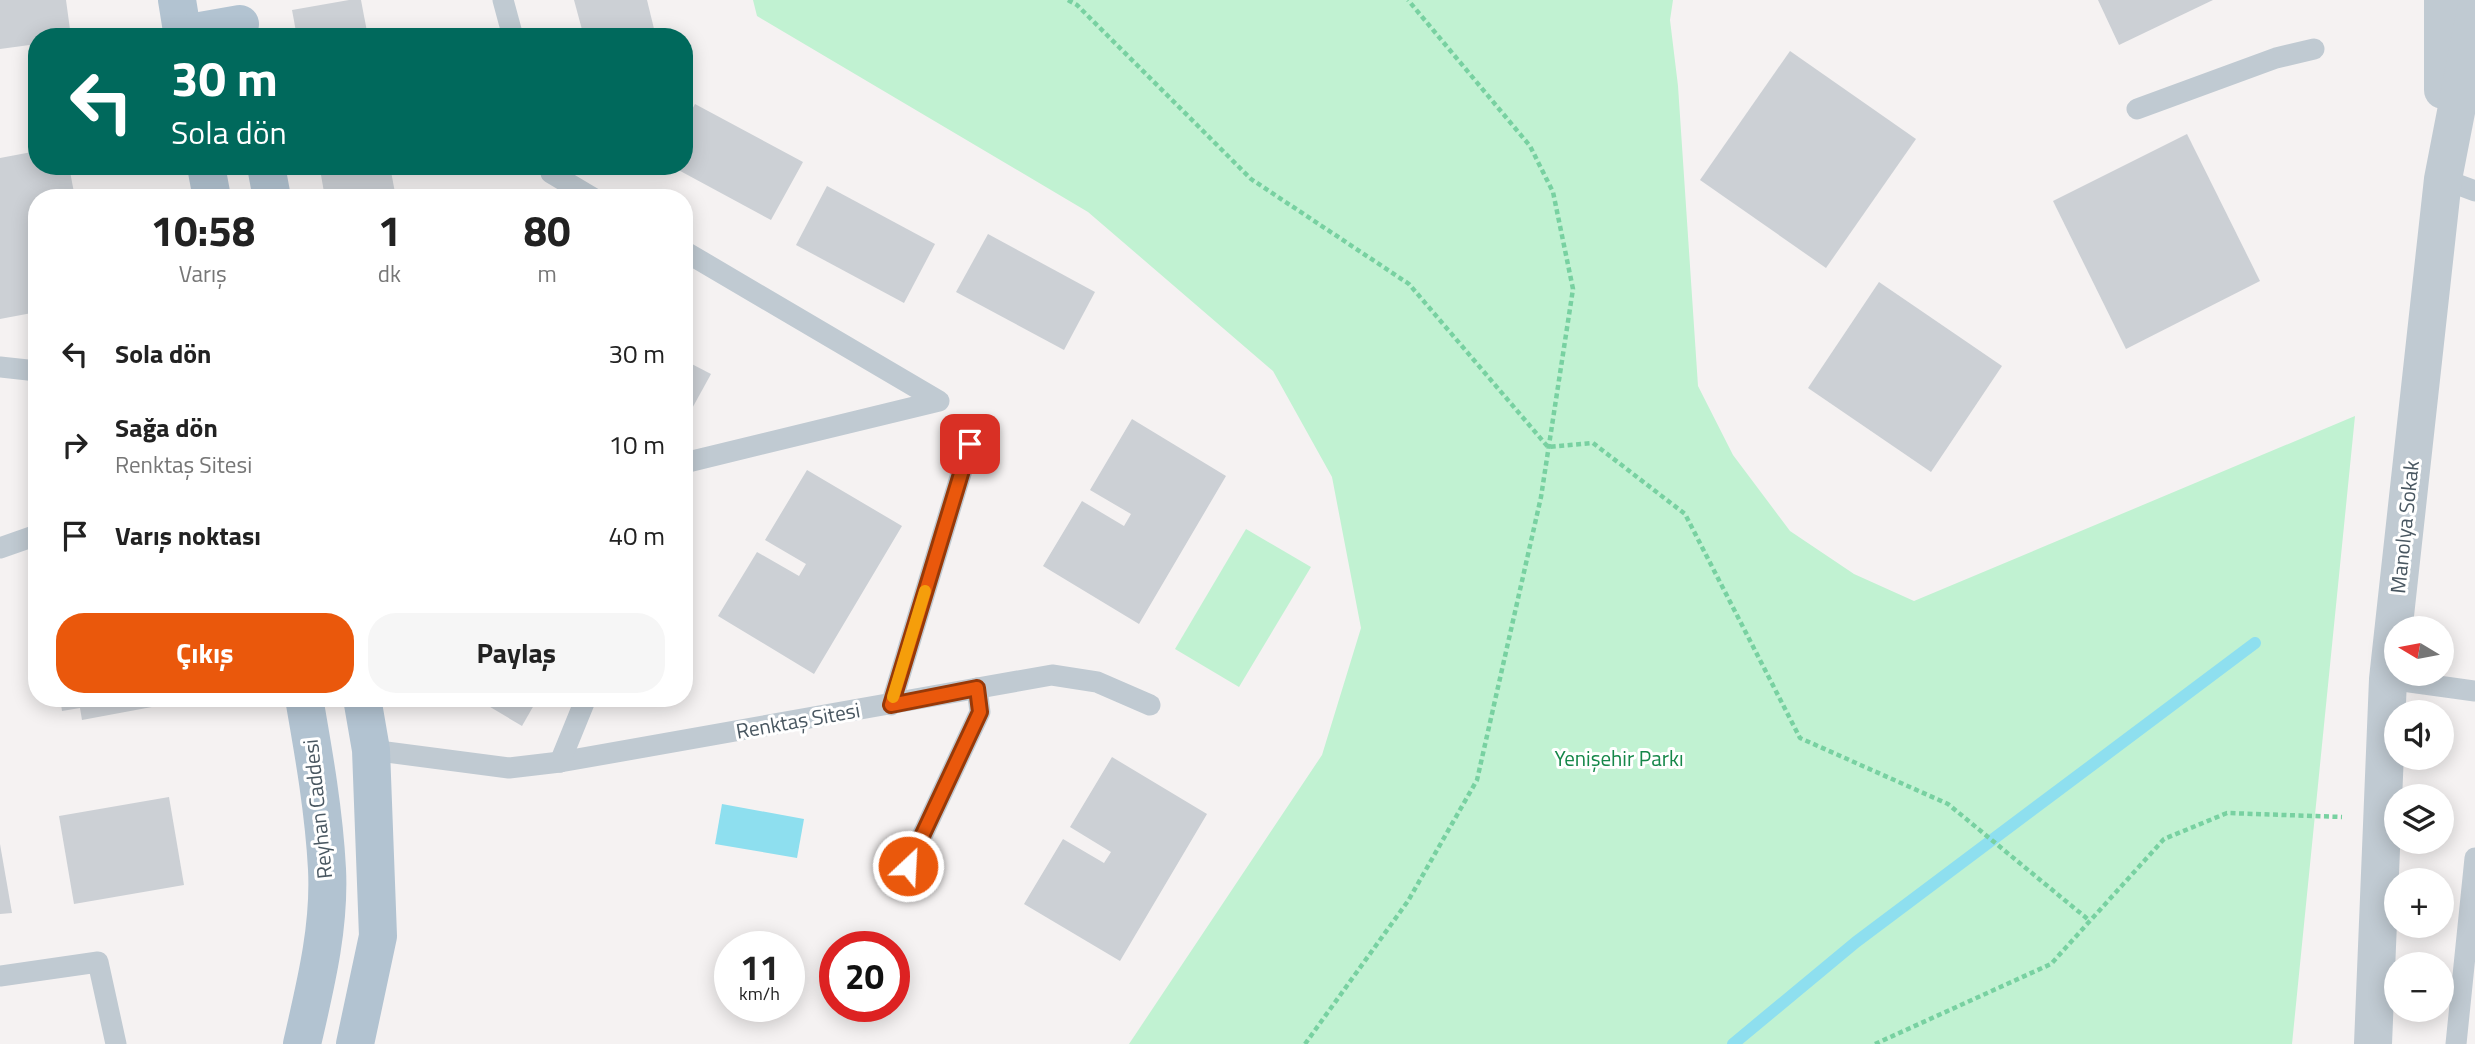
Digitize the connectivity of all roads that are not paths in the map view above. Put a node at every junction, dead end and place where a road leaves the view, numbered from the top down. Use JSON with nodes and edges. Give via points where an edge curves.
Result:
{"nodes":[{"id":1,"x":503,"y":0,"type":"edge"},
{"id":2,"x":2443,"y":0,"type":"edge"},
{"id":3,"x":2475,"y":14,"type":"edge"},
{"id":4,"x":239,"y":20,"type":"edge"},
{"id":5,"x":181,"y":24,"type":"edge"},
{"id":6,"x":511,"y":28,"type":"edge"},
{"id":7,"x":2314,"y":49,"type":"dead end"},
{"id":8,"x":2137,"y":109,"type":"dead end"},
{"id":9,"x":554,"y":175,"type":"edge"},
{"id":10,"x":2459,"y":185,"type":"edge"},
{"id":11,"x":578,"y":189,"type":"edge"},
{"id":12,"x":693,"y":256,"type":"edge"},
{"id":13,"x":0,"y":367,"type":"edge"},
{"id":14,"x":28,"y":370,"type":"edge"},
{"id":15,"x":970,"y":444,"type":"dead end"},
{"id":16,"x":693,"y":461,"type":"edge"},
{"id":17,"x":28,"y":538,"type":"edge"},
{"id":18,"x":0,"y":548,"type":"edge"},
{"id":19,"x":2397,"y":616,"type":"edge"},
{"id":20,"x":2388,"y":686,"type":"edge"},
{"id":21,"x":2439,"y":686,"type":"edge"},
{"id":22,"x":977,"y":688,"type":"junction"},
{"id":23,"x":2475,"y":691,"type":"edge"},
{"id":24,"x":891,"y":705,"type":"junction"},
{"id":25,"x":1150,"y":705,"type":"dead end"},
{"id":26,"x":306,"y":707,"type":"edge"},
{"id":27,"x":364,"y":707,"type":"edge"},
{"id":28,"x":582,"y":707,"type":"edge"},
{"id":29,"x":371,"y":750,"type":"junction"},
{"id":30,"x":560,"y":762,"type":"junction"},
{"id":31,"x":2475,"y":858,"type":"edge"},
{"id":32,"x":908,"y":866,"type":"dead end"},
{"id":33,"x":0,"y":976,"type":"edge"},
{"id":34,"x":116,"y":1044,"type":"edge"},
{"id":35,"x":302,"y":1044,"type":"edge"},
{"id":36,"x":355,"y":1044,"type":"edge"},
{"id":37,"x":2373,"y":1044,"type":"edge"},
{"id":38,"x":2456,"y":1044,"type":"edge"}],
"edges":[{"from":1,"to":6,"type":"lane"},
{"from":2,"to":10,"type":"street","name":"Manolya Sokak"},
{"from":3,"to":10,"type":"street","name":"Manolya Sokak"},
{"from":4,"to":5,"type":"main road"},
{"from":7,"to":8,"type":"lane"},
{"from":9,"to":11,"type":"lane"},
{"from":10,"to":19,"type":"street","name":"Manolya Sokak"},
{"from":12,"to":16,"type":"lane","via":[[939,401]]},
{"from":13,"to":14,"type":"lane"},
{"from":15,"to":24,"type":"lane","name":"Renktaş Sitesi"},
{"from":17,"to":18,"type":"lane"},
{"from":20,"to":37,"type":"street","name":"Manolya Sokak"},
{"from":21,"to":23,"type":"lane"},
{"from":22,"to":24,"type":"lane"},
{"from":22,"to":25,"type":"lane","via":[[1052,675],[1073,677],[1097,682]]},
{"from":22,"to":32,"type":"lane","via":[[980,712]]},
{"from":24,"to":30,"type":"lane","name":"Renktaş Sitesi"},
{"from":26,"to":35,"type":"main road","name":"Reyhan Caddesi","via":[[327,871],[318,974]]},
{"from":27,"to":29,"type":"main road"},
{"from":28,"to":30,"type":"lane"},
{"from":29,"to":30,"type":"lane","name":"Renktaş Sitesi","via":[[509,768]]},
{"from":29,"to":36,"type":"main road","via":[[378,936]]},
{"from":31,"to":38,"type":"lane"},
{"from":33,"to":34,"type":"lane","via":[[98,962]]}]}
